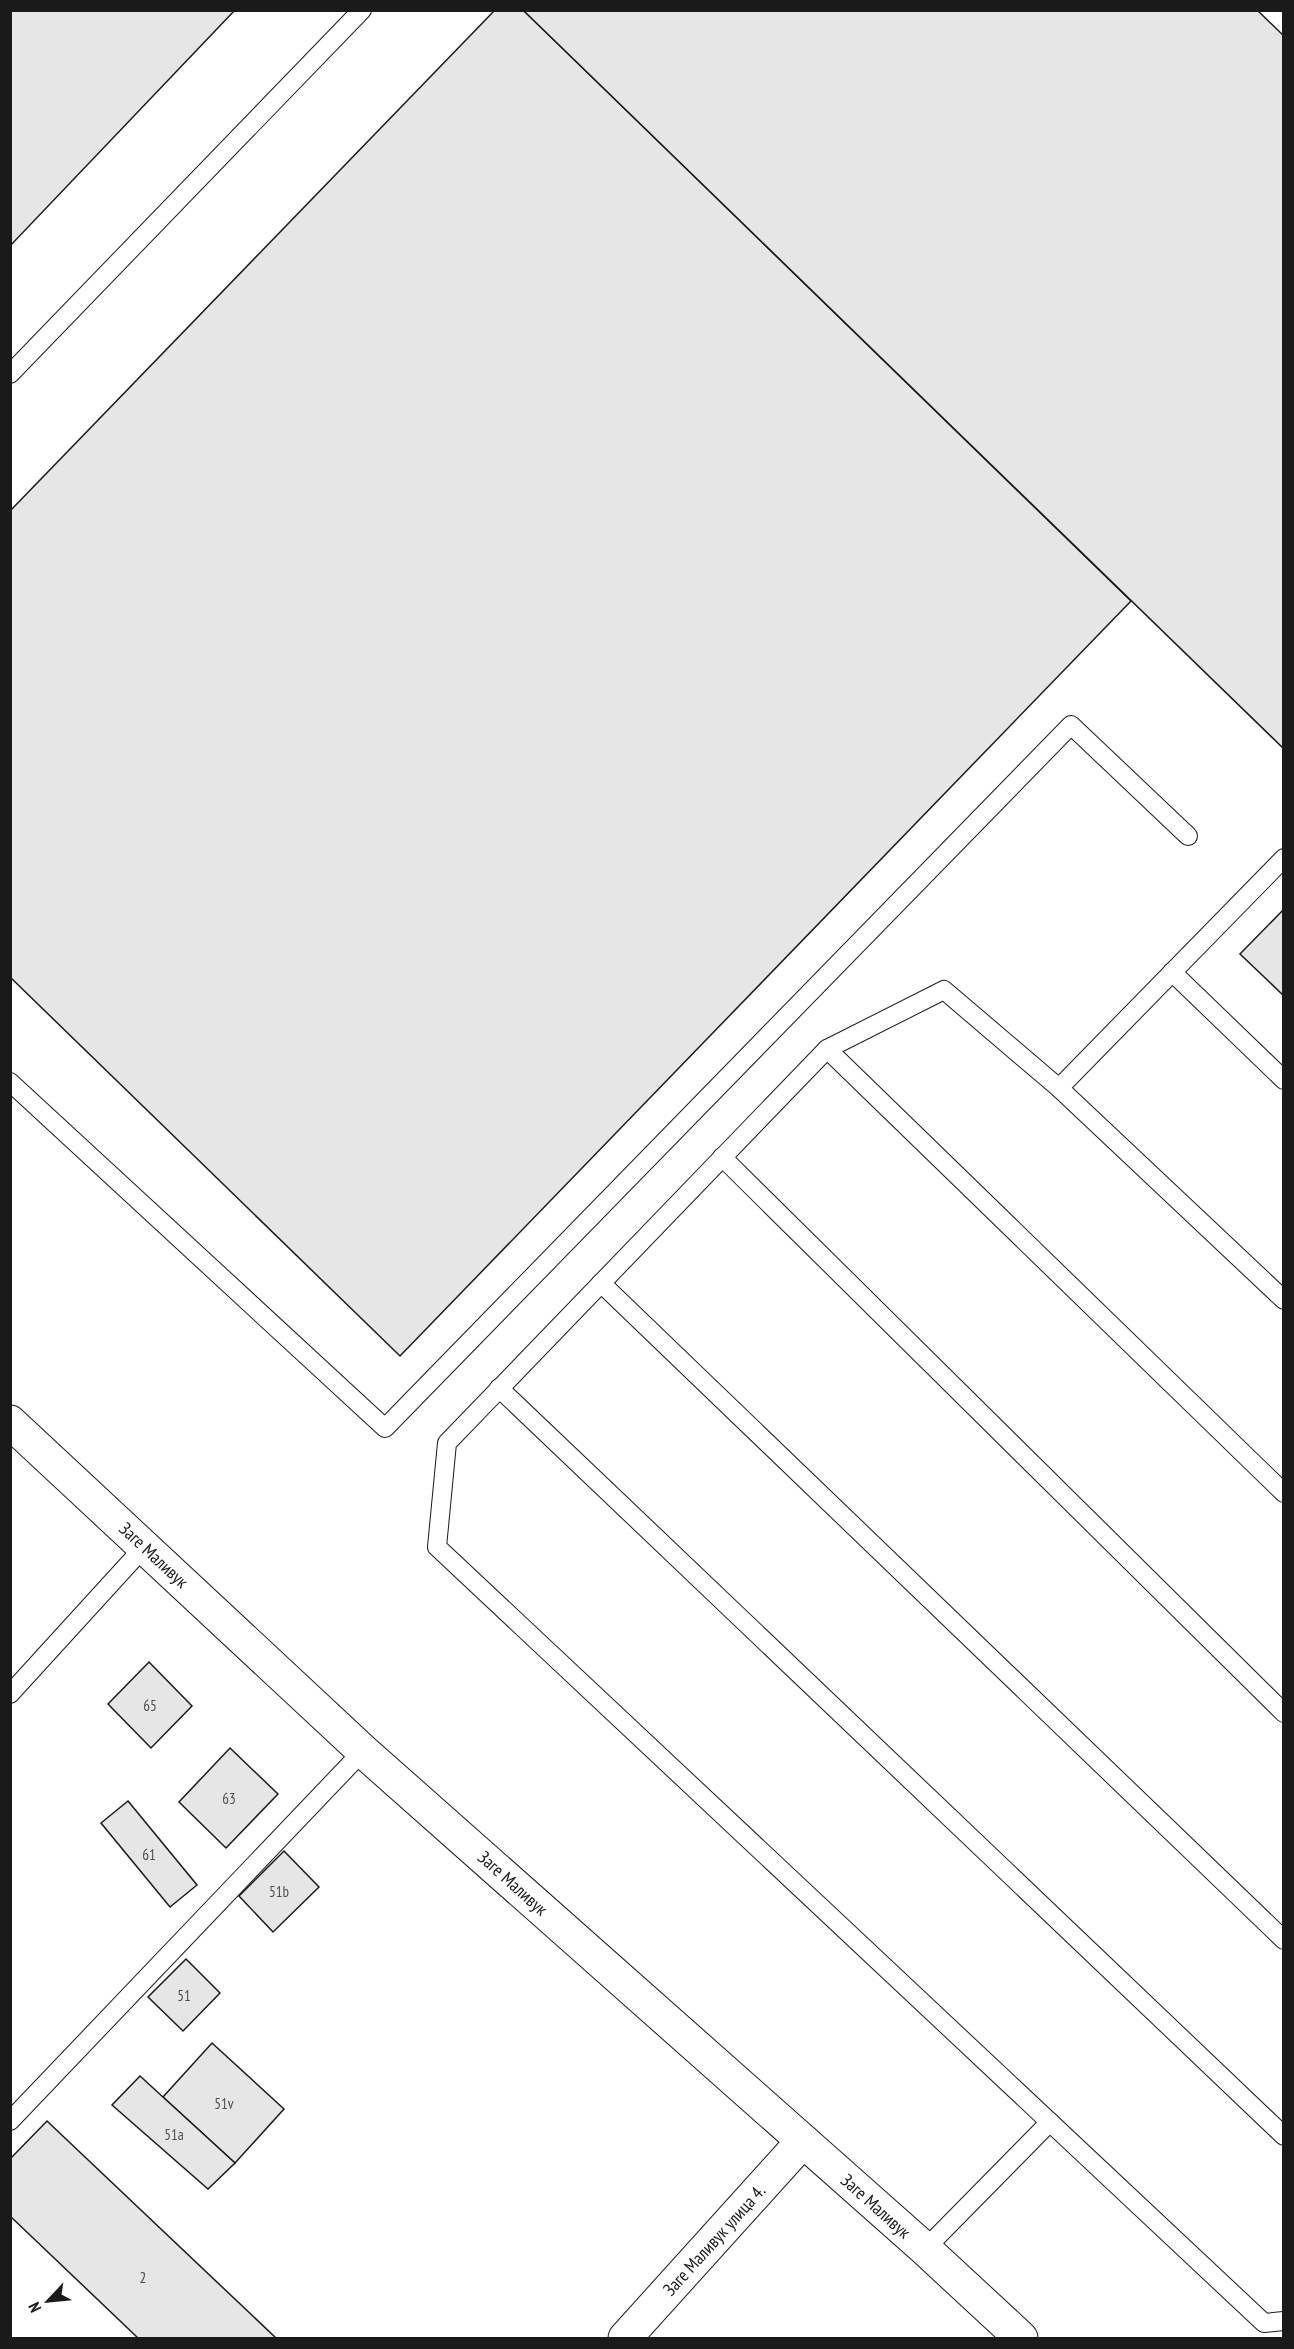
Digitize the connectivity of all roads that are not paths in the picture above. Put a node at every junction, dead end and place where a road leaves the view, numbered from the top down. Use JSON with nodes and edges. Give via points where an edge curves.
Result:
{"nodes":[{"id":1,"x":362,"y":10,"type":"edge"},
{"id":2,"x":10,"y":374,"type":"edge"},
{"id":3,"x":1188,"y":836,"type":"dead end"},
{"id":4,"x":1284,"y":858,"type":"edge"},
{"id":5,"x":1172,"y":972,"type":"junction"},
{"id":6,"x":827,"y":1049,"type":"junction"},
{"id":7,"x":1284,"y":1080,"type":"edge"},
{"id":8,"x":10,"y":1082,"type":"edge"},
{"id":9,"x":1059,"y":1088,"type":"junction"},
{"id":10,"x":722,"y":1157,"type":"junction"},
{"id":11,"x":601,"y":1283,"type":"junction"},
{"id":12,"x":1284,"y":1300,"type":"edge"},
{"id":13,"x":499,"y":1388,"type":"junction"},
{"id":14,"x":10,"y":1422,"type":"edge"},
{"id":15,"x":1284,"y":1493,"type":"edge"},
{"id":16,"x":145,"y":1546,"type":"junction"},
{"id":17,"x":10,"y":1694,"type":"edge"},
{"id":18,"x":1284,"y":1713,"type":"edge"},
{"id":19,"x":363,"y":1751,"type":"junction"},
{"id":20,"x":1284,"y":1940,"type":"edge"},
{"id":21,"x":10,"y":2121,"type":"edge"},
{"id":22,"x":1050,"y":2122,"type":"junction"},
{"id":23,"x":1284,"y":2136,"type":"edge"},
{"id":24,"x":803,"y":2141,"type":"junction"},
{"id":25,"x":925,"y":2249,"type":"junction"},
{"id":26,"x":1284,"y":2321,"type":"edge"},
{"id":27,"x":625,"y":2338,"type":"edge"},
{"id":28,"x":1021,"y":2338,"type":"edge"}],
"edges":[{"from":1,"to":2,"type":"lane"},
{"from":3,"to":8,"type":"lane","via":[[1071,725],[386,1428]]},
{"from":4,"to":5,"type":"lane"},
{"from":5,"to":7,"type":"lane"},
{"from":5,"to":9,"type":"lane"},
{"from":6,"to":9,"type":"lane","via":[[944,990]]},
{"from":6,"to":10,"type":"lane"},
{"from":6,"to":15,"type":"lane"},
{"from":9,"to":12,"type":"lane"},
{"from":10,"to":11,"type":"lane"},
{"from":10,"to":18,"type":"lane"},
{"from":11,"to":13,"type":"lane"},
{"from":11,"to":20,"type":"lane"},
{"from":13,"to":22,"type":"lane","via":[[447,1443],[437,1547]]},
{"from":13,"to":23,"type":"lane"},
{"from":14,"to":16,"type":"street","name":"Заге Маливук"},
{"from":16,"to":17,"type":"lane"},
{"from":16,"to":19,"type":"street","name":"Заге Маливук"},
{"from":19,"to":21,"type":"lane"},
{"from":19,"to":24,"type":"street","name":"Заге Маливук"},
{"from":22,"to":25,"type":"lane"},
{"from":22,"to":26,"type":"lane","via":[[1264,2323]]},
{"from":24,"to":25,"type":"street","name":"Заге Маливук"},
{"from":24,"to":27,"type":"street","name":"Заге Маливук улица 4."},
{"from":25,"to":28,"type":"street","name":"Заге Маливук"}]}
